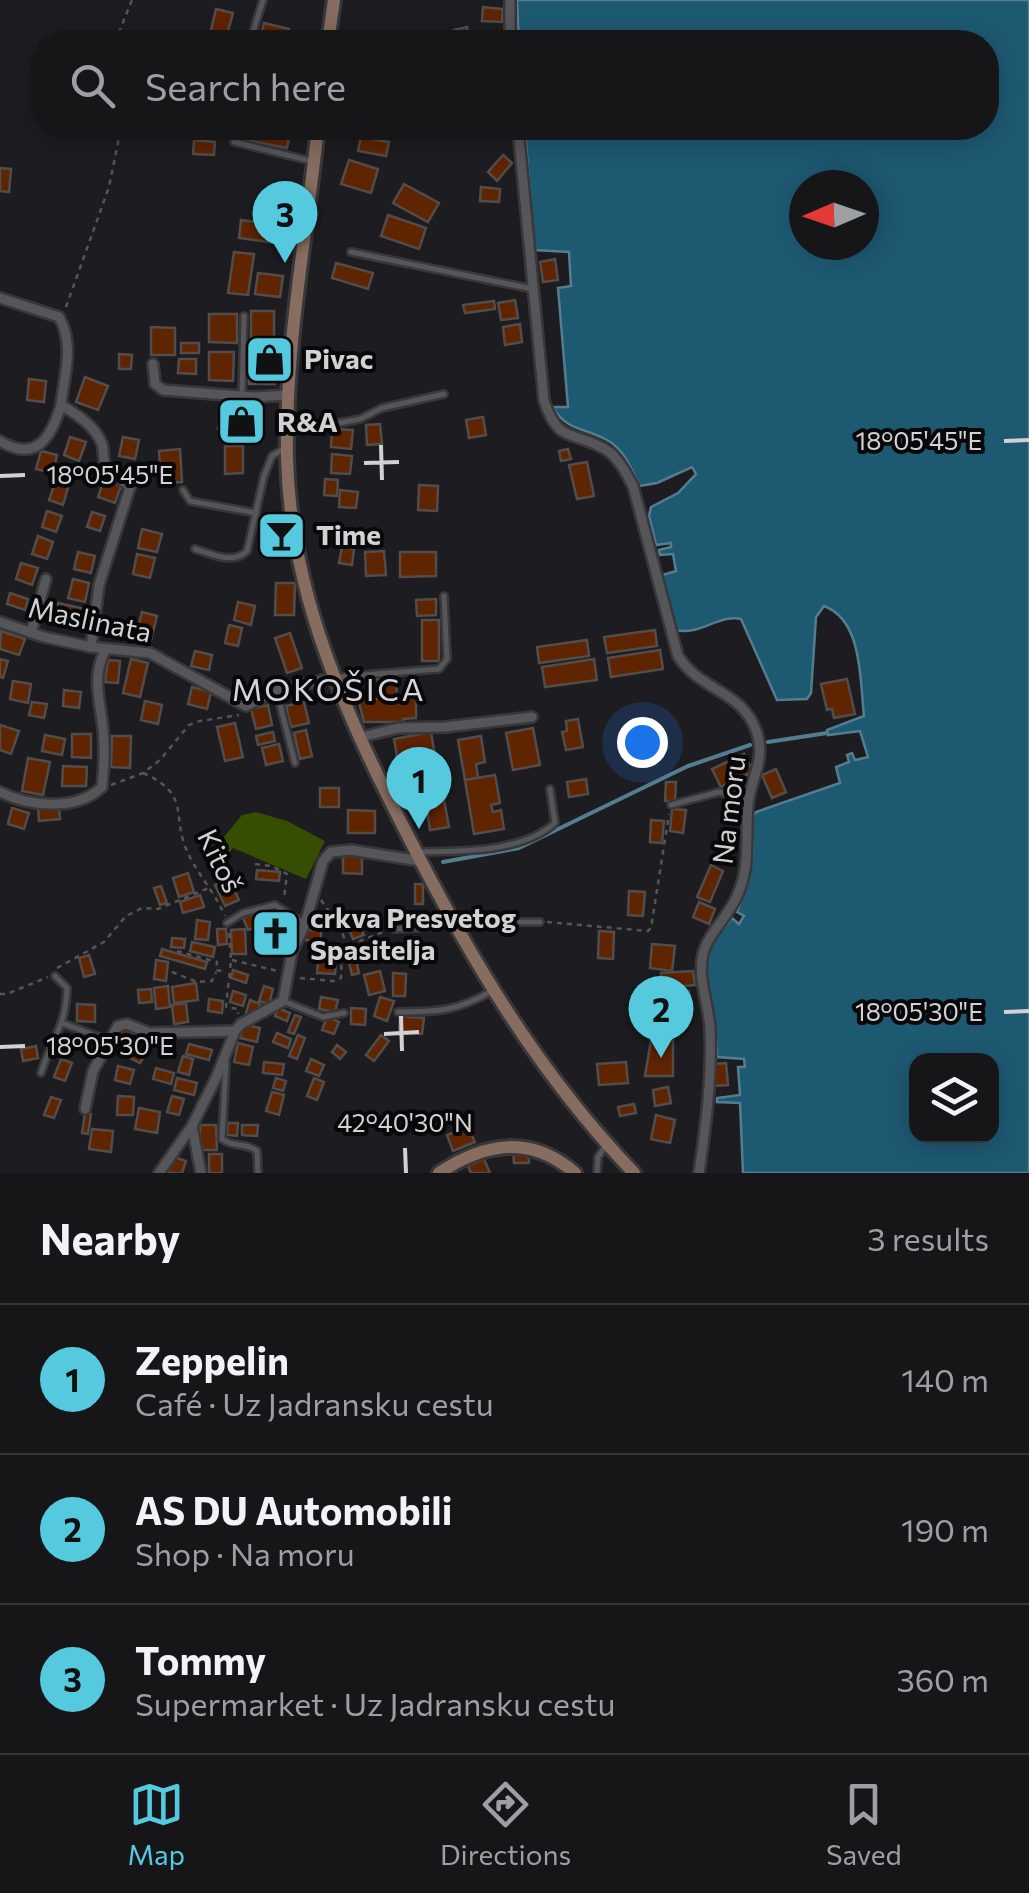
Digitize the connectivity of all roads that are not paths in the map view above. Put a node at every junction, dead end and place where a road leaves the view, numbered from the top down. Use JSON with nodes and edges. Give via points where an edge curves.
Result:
{"nodes":[{"id":1,"x":263,"y":0,"type":"edge"},
{"id":2,"x":334,"y":0,"type":"edge"},
{"id":3,"x":510,"y":0,"type":"edge"},
{"id":4,"x":254,"y":30,"type":"edge"},
{"id":5,"x":330,"y":30,"type":"edge"},
{"id":6,"x":510,"y":30,"type":"edge"},
{"id":7,"x":317,"y":140,"type":"edge"},
{"id":8,"x":519,"y":140,"type":"edge"},
{"id":9,"x":234,"y":142,"type":"dead end"},
{"id":10,"x":314,"y":162,"type":"junction"},
{"id":11,"x":351,"y":252,"type":"dead end"},
{"id":12,"x":533,"y":289,"type":"junction"},
{"id":13,"x":0,"y":298,"type":"edge"},
{"id":14,"x":244,"y":316,"type":"dead end"},
{"id":15,"x":153,"y":364,"type":"dead end"},
{"id":16,"x":444,"y":394,"type":"dead end"},
{"id":17,"x":242,"y":396,"type":"junction"},
{"id":18,"x":289,"y":396,"type":"junction"},
{"id":19,"x":62,"y":405,"type":"junction"},
{"id":20,"x":288,"y":440,"type":"junction"},
{"id":21,"x":0,"y":442,"type":"edge"},
{"id":22,"x":183,"y":490,"type":"dead end"},
{"id":23,"x":256,"y":513,"type":"junction"},
{"id":24,"x":195,"y":549,"type":"dead end"},
{"id":25,"x":46,"y":579,"type":"dead end"},
{"id":26,"x":444,"y":596,"type":"dead end"},
{"id":27,"x":0,"y":622,"type":"edge"},
{"id":28,"x":31,"y":633,"type":"junction"},
{"id":29,"x":90,"y":647,"type":"junction"},
{"id":30,"x":106,"y":649,"type":"junction"},
{"id":31,"x":332,"y":678,"type":"junction"},
{"id":32,"x":276,"y":691,"type":"junction"},
{"id":33,"x":532,"y":717,"type":"dead end"},
{"id":34,"x":358,"y":738,"type":"junction"},
{"id":35,"x":295,"y":763,"type":"dead end"},
{"id":36,"x":550,"y":789,"type":"dead end"},
{"id":37,"x":0,"y":792,"type":"edge"},
{"id":38,"x":749,"y":798,"type":"junction"},
{"id":39,"x":671,"y":806,"type":"road end"},
{"id":40,"x":418,"y":856,"type":"junction"},
{"id":41,"x":452,"y":922,"type":"junction"},
{"id":42,"x":540,"y":922,"type":"road end"},
{"id":43,"x":227,"y":923,"type":"road end"},
{"id":44,"x":305,"y":924,"type":"junction"},
{"id":45,"x":395,"y":928,"type":"road end"},
{"id":46,"x":56,"y":976,"type":"dead end"},
{"id":47,"x":492,"y":991,"type":"junction"},
{"id":48,"x":283,"y":1001,"type":"junction"},
{"id":49,"x":398,"y":1012,"type":"dead end"},
{"id":50,"x":344,"y":1013,"type":"dead end"},
{"id":51,"x":64,"y":1023,"type":"junction"},
{"id":52,"x":238,"y":1028,"type":"junction"},
{"id":53,"x":108,"y":1041,"type":"junction"},
{"id":54,"x":226,"y":1054,"type":"junction"},
{"id":55,"x":41,"y":1074,"type":"dead end"},
{"id":56,"x":85,"y":1109,"type":"dead end"},
{"id":57,"x":192,"y":1126,"type":"junction"},
{"id":58,"x":607,"y":1145,"type":"junction"},
{"id":59,"x":159,"y":1173,"type":"edge"},
{"id":60,"x":201,"y":1173,"type":"edge"},
{"id":61,"x":258,"y":1173,"type":"edge"},
{"id":62,"x":438,"y":1173,"type":"edge"},
{"id":63,"x":576,"y":1173,"type":"edge"},
{"id":64,"x":597,"y":1173,"type":"edge"},
{"id":65,"x":634,"y":1173,"type":"edge"},
{"id":66,"x":698,"y":1173,"type":"edge"}],
"edges":[{"from":1,"to":4,"type":"lane"},
{"from":2,"to":5,"type":"main road"},
{"from":3,"to":6,"type":"street"},
{"from":7,"to":10,"type":"main road"},
{"from":8,"to":12,"type":"street"},
{"from":9,"to":10,"type":"lane"},
{"from":10,"to":18,"type":"main road"},
{"from":11,"to":12,"type":"lane"},
{"from":12,"to":38,"type":"street","name":"Na moru","via":[[550,419],[564,434],[604,448],[622,464],[678,656],[688,672],[746,710],[757,734],[760,766]]},
{"from":13,"to":19,"type":"street","via":[[59,317],[69,350]]},
{"from":14,"to":17,"type":"lane"},
{"from":15,"to":17,"type":"street","via":[[155,384],[163,390]]},
{"from":16,"to":20,"type":"lane"},
{"from":17,"to":18,"type":"street"},
{"from":18,"to":20,"type":"main road"},
{"from":19,"to":21,"type":"street","via":[[42,444],[30,450]]},
{"from":19,"to":29,"type":"street","via":[[92,427],[105,467],[130,487],[99,586]]},
{"from":20,"to":23,"type":"lane","via":[[272,456]]},
{"from":20,"to":31,"type":"main road","via":[[304,583]]},
{"from":22,"to":23,"type":"lane","via":[[190,500]]},
{"from":23,"to":24,"type":"lane","via":[[241,557]]},
{"from":25,"to":28,"type":"street"},
{"from":26,"to":31,"type":"lane","via":[[447,659],[438,669]]},
{"from":27,"to":28,"type":"street","name":"Maslinata"},
{"from":28,"to":29,"type":"street","name":"Maslinata"},
{"from":29,"to":30,"type":"street","name":"Maslinata"},
{"from":30,"to":32,"type":"street","name":"Maslinata","via":[[150,653],[246,706]]},
{"from":30,"to":37,"type":"street","via":[[97,674],[102,787],[59,804],[20,802]]},
{"from":31,"to":32,"type":"street"},
{"from":31,"to":34,"type":"main road"},
{"from":32,"to":35,"type":"lane"},
{"from":33,"to":34,"type":"street","via":[[398,728]]},
{"from":34,"to":40,"type":"main road"},
{"from":36,"to":40,"type":"lane","via":[[550,828],[511,844]]},
{"from":38,"to":39,"type":"lane","via":[[720,792]]},
{"from":38,"to":66,"type":"street","name":"Na moru","via":[[746,871],[701,964],[710,1071]]},
{"from":40,"to":41,"type":"main road"},
{"from":40,"to":44,"type":"street","via":[[339,850],[323,860]]},
{"from":41,"to":42,"type":"lane"},
{"from":41,"to":45,"type":"lane"},
{"from":41,"to":47,"type":"main road"},
{"from":43,"to":44,"type":"lane","name":"Kitoš","via":[[266,906],[283,908]]},
{"from":44,"to":48,"type":"street"},
{"from":46,"to":51,"type":"lane","via":[[67,988]]},
{"from":47,"to":49,"type":"lane","via":[[444,1012]]},
{"from":47,"to":58,"type":"main road"},
{"from":48,"to":50,"type":"lane","via":[[323,1016]]},
{"from":48,"to":52,"type":"street"},
{"from":51,"to":53,"type":"lane"},
{"from":51,"to":55,"type":"lane"},
{"from":52,"to":53,"type":"street","via":[[148,1033],[126,1024]]},
{"from":52,"to":54,"type":"street"},
{"from":53,"to":56,"type":"street"},
{"from":54,"to":57,"type":"street"},
{"from":54,"to":61,"type":"lane","via":[[222,1138],[257,1152]]},
{"from":57,"to":59,"type":"street"},
{"from":57,"to":60,"type":"street"},
{"from":58,"to":64,"type":"lane"},
{"from":58,"to":65,"type":"main road"},
{"from":62,"to":63,"type":"main road","via":[[511,1146],[545,1151]]}]}
